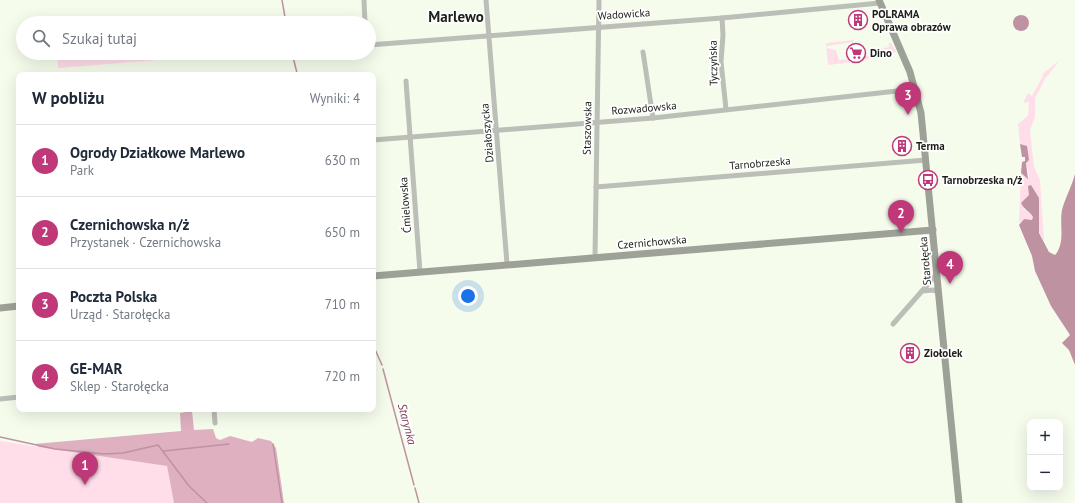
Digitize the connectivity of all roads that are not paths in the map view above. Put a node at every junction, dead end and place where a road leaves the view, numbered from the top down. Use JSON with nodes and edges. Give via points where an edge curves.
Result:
{"nodes":[{"id":1,"x":364,"y":0,"type":"edge"},
{"id":2,"x":486,"y":0,"type":"edge"},
{"id":3,"x":598,"y":0,"type":"edge"},
{"id":4,"x":879,"y":2,"type":"edge"},
{"id":5,"x":365,"y":16,"type":"edge"},
{"id":6,"x":722,"y":18,"type":"junction"},
{"id":7,"x":598,"y":26,"type":"junction"},
{"id":8,"x":488,"y":35,"type":"junction"},
{"id":9,"x":376,"y":44,"type":"edge"},
{"id":10,"x":643,"y":52,"type":"dead end"},
{"id":11,"x":406,"y":81,"type":"dead end"},
{"id":12,"x":916,"y":89,"type":"junction"},
{"id":13,"x":726,"y":109,"type":"junction"},
{"id":14,"x":653,"y":118,"type":"junction"},
{"id":15,"x":597,"y":122,"type":"junction"},
{"id":16,"x":497,"y":130,"type":"junction"},
{"id":17,"x":410,"y":138,"type":"junction"},
{"id":18,"x":376,"y":140,"type":"edge"},
{"id":19,"x":926,"y":160,"type":"junction"},
{"id":20,"x":596,"y":187,"type":"junction"},
{"id":21,"x":933,"y":230,"type":"junction"},
{"id":22,"x":595,"y":257,"type":"junction"},
{"id":23,"x":507,"y":264,"type":"junction"},
{"id":24,"x":420,"y":272,"type":"junction"},
{"id":25,"x":937,"y":274,"type":"junction"},
{"id":26,"x":376,"y":276,"type":"edge"},
{"id":27,"x":922,"y":291,"type":"junction"},
{"id":28,"x":939,"y":293,"type":"junction"},
{"id":29,"x":16,"y":306,"type":"edge"},
{"id":30,"x":0,"y":308,"type":"edge"},
{"id":31,"x":893,"y":324,"type":"dead end"},
{"id":32,"x":16,"y":397,"type":"edge"},
{"id":33,"x":0,"y":399,"type":"edge"},
{"id":34,"x":214,"y":412,"type":"edge"},
{"id":35,"x":216,"y":423,"type":"dead end"},
{"id":36,"x":959,"y":503,"type":"edge"}],
"edges":[{"from":1,"to":5,"type":"street"},
{"from":2,"to":8,"type":"street","name":"Działoszycka"},
{"from":3,"to":7,"type":"street","name":"Staszowska"},
{"from":4,"to":6,"type":"street","name":"Wadowicka"},
{"from":4,"to":12,"type":"street","name":"Starołęcka"},
{"from":6,"to":7,"type":"street","name":"Wadowicka"},
{"from":6,"to":13,"type":"street","name":"Tyczyńska","via":[[721,62]]},
{"from":7,"to":8,"type":"street","name":"Wadowicka"},
{"from":7,"to":15,"type":"street","name":"Staszowska"},
{"from":8,"to":9,"type":"street","name":"Wadowicka"},
{"from":8,"to":16,"type":"street","name":"Działoszycka"},
{"from":10,"to":14,"type":"street"},
{"from":11,"to":17,"type":"street","name":"Ćmielowska"},
{"from":12,"to":13,"type":"street","name":"Rozwadowska"},
{"from":12,"to":19,"type":"street","name":"Starołęcka"},
{"from":13,"to":14,"type":"street","name":"Rozwadowska"},
{"from":14,"to":15,"type":"street","name":"Rozwadowska"},
{"from":15,"to":16,"type":"street","name":"Rozwadowska"},
{"from":15,"to":20,"type":"street","name":"Staszowska"},
{"from":16,"to":17,"type":"street","name":"Rozwadowska"},
{"from":16,"to":23,"type":"street","name":"Działoszycka"},
{"from":17,"to":18,"type":"street","name":"Rozwadowska"},
{"from":17,"to":24,"type":"street","name":"Ćmielowska"},
{"from":19,"to":20,"type":"street","name":"Tarnobrzeska"},
{"from":19,"to":21,"type":"street","name":"Starołęcka"},
{"from":20,"to":22,"type":"street","name":"Staszowska"},
{"from":21,"to":22,"type":"street","name":"Czernichowska"},
{"from":21,"to":25,"type":"street","name":"Starołęcka"},
{"from":22,"to":23,"type":"street","name":"Czernichowska"},
{"from":23,"to":24,"type":"street","name":"Czernichowska"},
{"from":24,"to":26,"type":"street","name":"Czernichowska"},
{"from":25,"to":27,"type":"street"},
{"from":25,"to":28,"type":"street","name":"Starołęcka"},
{"from":27,"to":28,"type":"street","via":[[934,290]]},
{"from":27,"to":31,"type":"street"},
{"from":28,"to":36,"type":"street","name":"Starołęcka"},
{"from":29,"to":30,"type":"street"},
{"from":32,"to":33,"type":"street"},
{"from":34,"to":35,"type":"street"}]}
